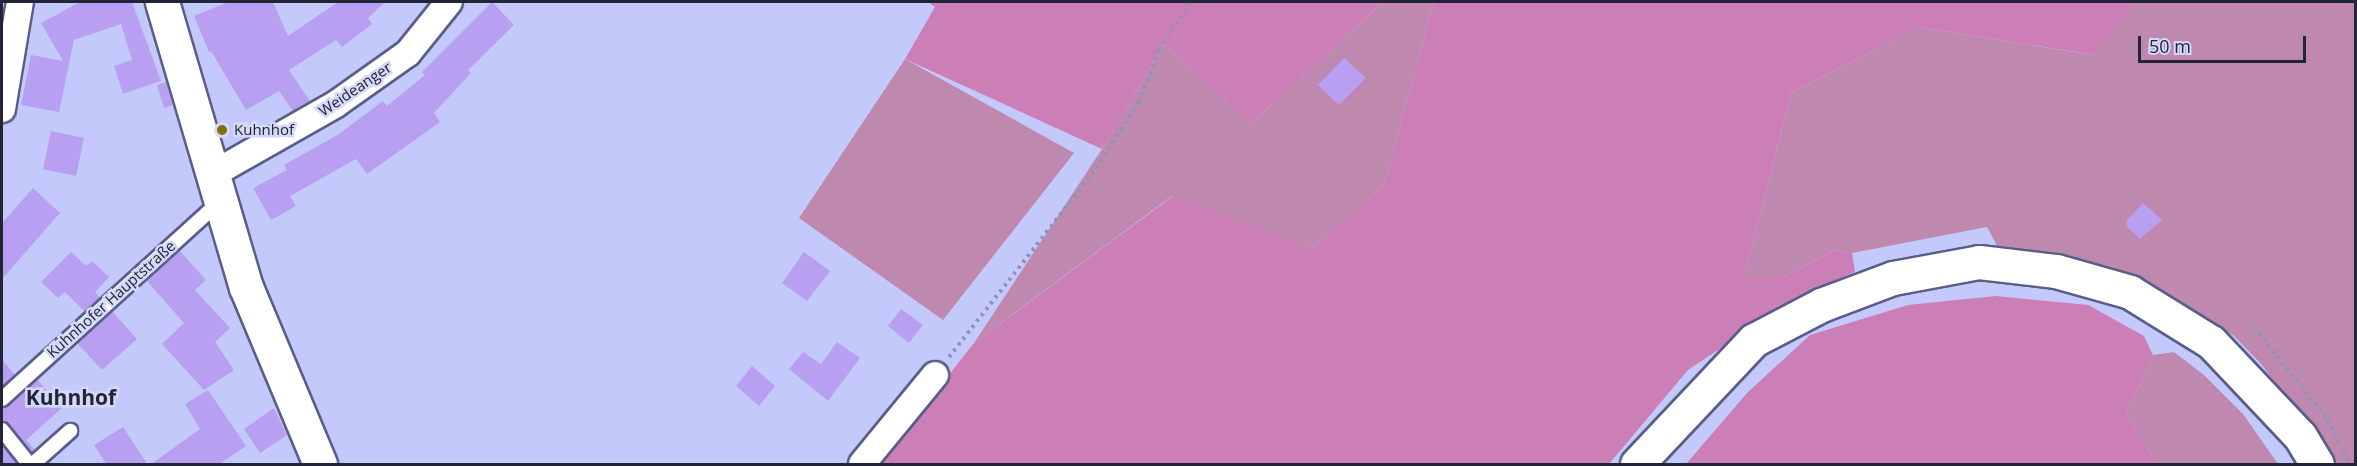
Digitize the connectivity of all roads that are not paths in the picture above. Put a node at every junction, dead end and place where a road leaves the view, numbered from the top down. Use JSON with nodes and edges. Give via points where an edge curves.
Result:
{"nodes":[{"id":1,"x":20,"y":2,"type":"edge"},
{"id":2,"x":162,"y":2,"type":"edge"},
{"id":3,"x":449,"y":2,"type":"edge"},
{"id":4,"x":2,"y":109,"type":"edge"},
{"id":5,"x":217,"y":187,"type":"junction"},
{"id":6,"x":935,"y":375,"type":"road end"},
{"id":7,"x":2,"y":399,"type":"edge"},
{"id":8,"x":2,"y":430,"type":"edge"},
{"id":9,"x":70,"y":431,"type":"dead end"},
{"id":10,"x":31,"y":465,"type":"edge"},
{"id":11,"x":320,"y":465,"type":"edge"},
{"id":12,"x":862,"y":465,"type":"edge"},
{"id":13,"x":1637,"y":465,"type":"edge"},
{"id":14,"x":2317,"y":465,"type":"edge"}],
"edges":[{"from":1,"to":4,"type":"street"},
{"from":2,"to":5,"type":"street"},
{"from":3,"to":5,"type":"street","name":"Weideanger","via":[[408,53]]},
{"from":5,"to":7,"type":"lane","name":"Kuhnhofer Hauptstraße"},
{"from":5,"to":11,"type":"street","via":[[246,287]]},
{"from":6,"to":12,"type":"street"},
{"from":8,"to":10,"type":"lane"},
{"from":9,"to":10,"type":"lane"},
{"from":13,"to":14,"type":"street","via":[[1754,340],[1821,304],[1893,278],[1979,262],[2056,272],[2130,292],[2211,342],[2300,436]]}]}
